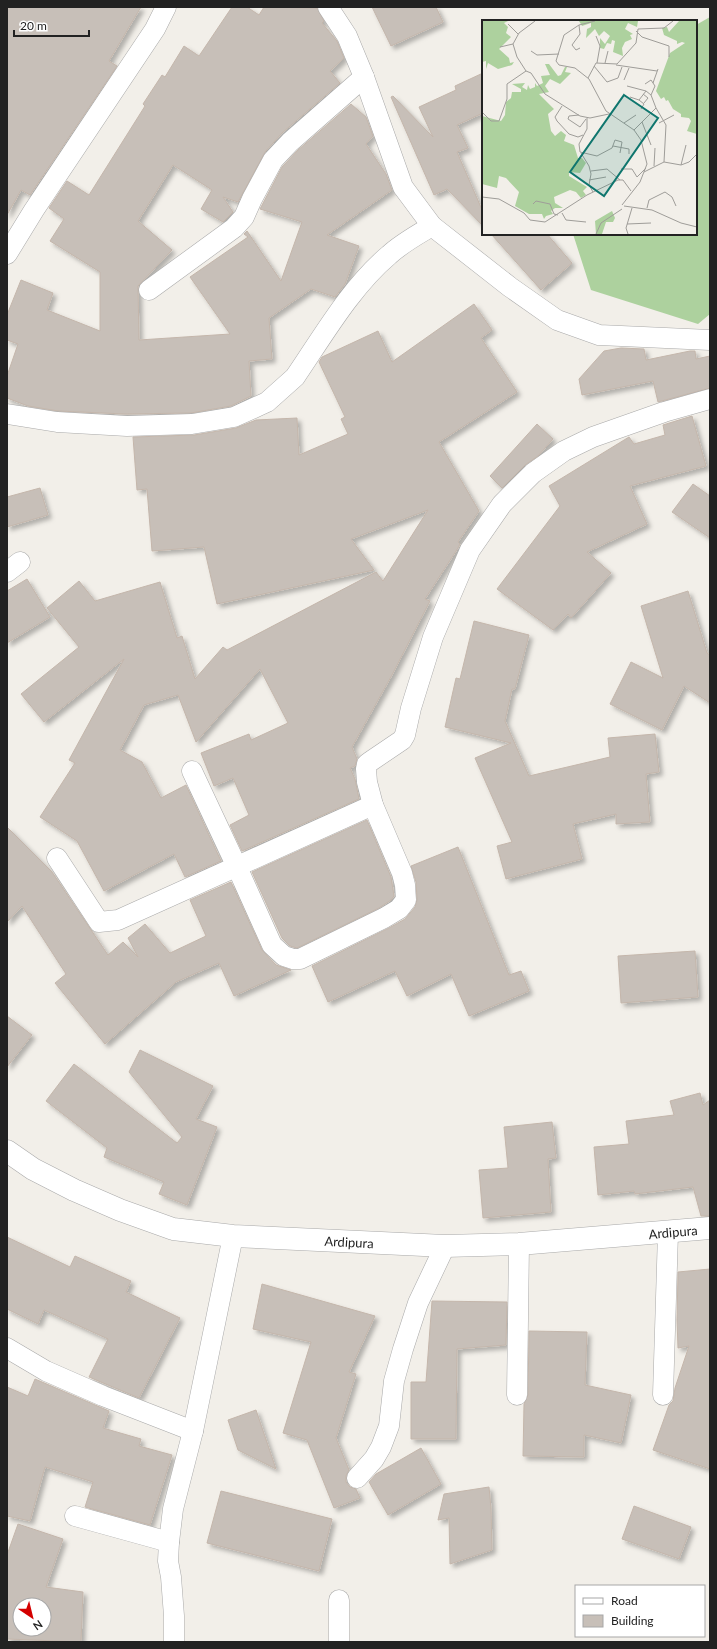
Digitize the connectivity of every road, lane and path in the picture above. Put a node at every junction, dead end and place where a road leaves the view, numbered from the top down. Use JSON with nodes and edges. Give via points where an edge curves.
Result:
{"nodes":[{"id":1,"x":166,"y":7,"type":"edge"},
{"id":2,"x":328,"y":7,"type":"edge"},
{"id":3,"x":364,"y":77,"type":"junction"},
{"id":4,"x":432,"y":226,"type":"junction"},
{"id":5,"x":7,"y":254,"type":"edge"},
{"id":6,"x":149,"y":290,"type":"dead end"},
{"id":7,"x":710,"y":340,"type":"edge"},
{"id":8,"x":710,"y":399,"type":"edge"},
{"id":9,"x":7,"y":414,"type":"edge"},
{"id":10,"x":192,"y":771,"type":"dead end"},
{"id":11,"x":373,"y":805,"type":"junction"},
{"id":12,"x":58,"y":858,"type":"dead end"},
{"id":13,"x":237,"y":866,"type":"junction"},
{"id":14,"x":7,"y":1151,"type":"edge"},
{"id":15,"x":710,"y":1228,"type":"edge"},
{"id":16,"x":668,"y":1233,"type":"junction"},
{"id":17,"x":233,"y":1236,"type":"junction"},
{"id":18,"x":519,"y":1244,"type":"junction"},
{"id":19,"x":445,"y":1246,"type":"junction"},
{"id":20,"x":7,"y":1348,"type":"edge"},
{"id":21,"x":517,"y":1395,"type":"dead end"},
{"id":22,"x":663,"y":1395,"type":"dead end"},
{"id":23,"x":193,"y":1431,"type":"junction"},
{"id":24,"x":357,"y":1478,"type":"dead end"},
{"id":25,"x":74,"y":1516,"type":"dead end"},
{"id":26,"x":169,"y":1542,"type":"junction"},
{"id":27,"x":339,"y":1600,"type":"dead end"},
{"id":28,"x":174,"y":1642,"type":"edge"},
{"id":29,"x":339,"y":1642,"type":"edge"}],
"edges":[{"from":1,"to":5,"type":"street","via":[[155,29]]},
{"from":2,"to":3,"type":"street","via":[[347,36]]},
{"from":3,"to":4,"type":"street","via":[[403,187]]},
{"from":3,"to":6,"type":"street","via":[[273,160],[244,217],[234,228]]},
{"from":4,"to":7,"type":"street","via":[[557,320],[599,335]]},
{"from":4,"to":9,"type":"street","via":[[388,255],[360,284],[284,388],[267,402],[234,417],[192,424],[128,426],[56,422]]},
{"from":8,"to":11,"type":"street","via":[[593,437],[564,451],[533,473],[502,504],[470,550],[433,637],[405,735],[402,740],[367,764],[367,782]]},
{"from":10,"to":13,"type":"street"},
{"from":11,"to":13,"type":"street"},
{"from":11,"to":13,"type":"street","via":[[402,873],[406,900],[399,909],[384,918],[300,959],[284,956],[272,945]]},
{"from":12,"to":13,"type":"street","via":[[99,922],[118,920]]},
{"from":14,"to":17,"type":"street","name":"Ardipura","via":[[74,1190],[120,1210],[174,1229]]},
{"from":15,"to":16,"type":"street","name":"Ardipura"},
{"from":16,"to":18,"type":"street","name":"Ardipura"},
{"from":16,"to":22,"type":"street"},
{"from":17,"to":19,"type":"street","name":"Ardipura"},
{"from":17,"to":23,"type":"street"},
{"from":18,"to":19,"type":"street","name":"Ardipura"},
{"from":18,"to":21,"type":"street"},
{"from":19,"to":24,"type":"street","via":[[418,1303],[403,1349],[394,1381],[389,1426],[374,1459]]},
{"from":20,"to":23,"type":"street","via":[[46,1371]]},
{"from":23,"to":26,"type":"street","via":[[173,1509]]},
{"from":25,"to":26,"type":"street"},
{"from":26,"to":28,"type":"street"},
{"from":27,"to":29,"type":"street"}]}
